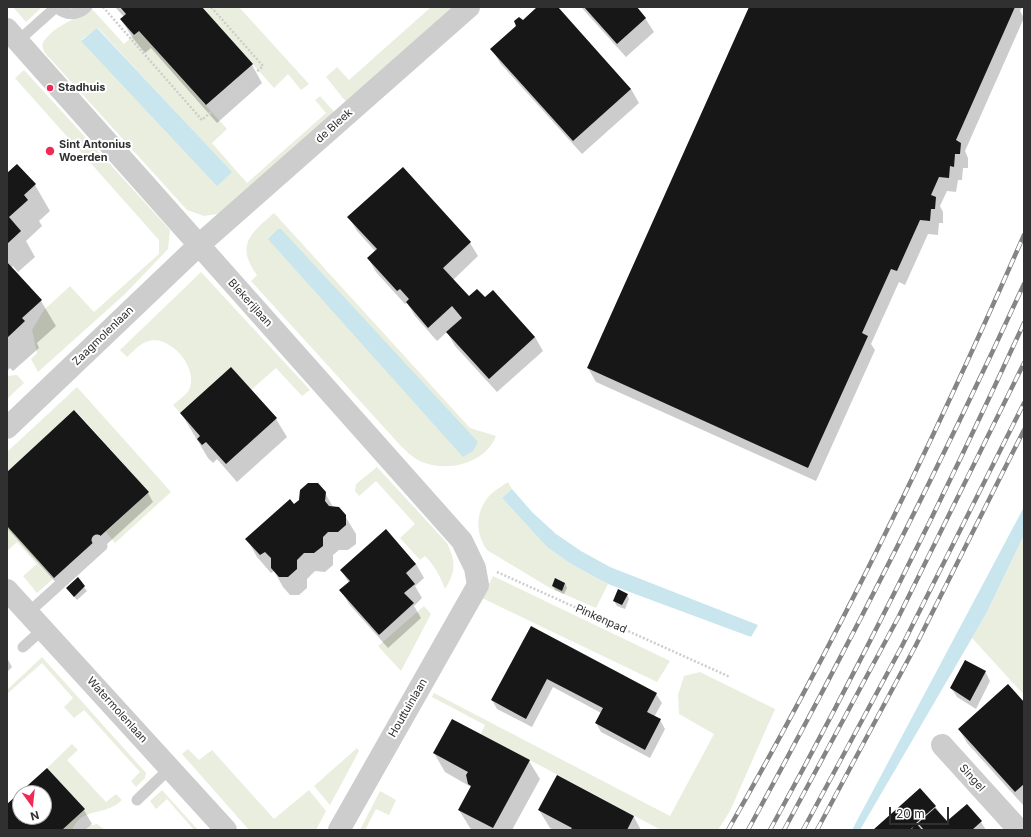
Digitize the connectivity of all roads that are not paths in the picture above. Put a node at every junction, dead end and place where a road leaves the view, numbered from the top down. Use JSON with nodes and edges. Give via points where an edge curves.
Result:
{"nodes":[{"id":1,"x":56,"y":7,"type":"edge"},
{"id":2,"x":87,"y":7,"type":"edge"},
{"id":3,"x":469,"y":7,"type":"edge"},
{"id":4,"x":12,"y":35,"type":"edge"},
{"id":5,"x":199,"y":245,"type":"junction"},
{"id":6,"x":7,"y":428,"type":"edge"},
{"id":7,"x":97,"y":540,"type":"dead end"},
{"id":8,"x":478,"y":585,"type":"joint"},
{"id":9,"x":7,"y":590,"type":"edge"},
{"id":10,"x":28,"y":614,"type":"junction"},
{"id":11,"x":43,"y":629,"type":"junction"},
{"id":12,"x":23,"y":647,"type":"dead end"},
{"id":13,"x":942,"y":745,"type":"dead end"},
{"id":14,"x":170,"y":768,"type":"junction"},
{"id":15,"x":137,"y":800,"type":"dead end"},
{"id":16,"x":226,"y":830,"type":"edge"},
{"id":17,"x":339,"y":830,"type":"edge"},
{"id":18,"x":1019,"y":830,"type":"edge"}],
"edges":[{"from":1,"to":2,"type":"lane","via":[[72,14]]},
{"from":1,"to":4,"type":"lane"},
{"from":3,"to":5,"type":"street","name":"de Bleek"},
{"from":4,"to":5,"type":"street","name":"Blekerijlaan"},
{"from":5,"to":6,"type":"street","name":"Zaagmolenlaan"},
{"from":5,"to":8,"type":"street","name":"Blekerijlaan","via":[[462,541],[476,568]]},
{"from":7,"to":10,"type":"lane","via":[[102,546]]},
{"from":8,"to":17,"type":"street","name":"Houttuinlaan"},
{"from":9,"to":10,"type":"street","name":"Watermolenlaan"},
{"from":10,"to":11,"type":"street","name":"Watermolenlaan"},
{"from":11,"to":12,"type":"lane"},
{"from":11,"to":14,"type":"street","name":"Watermolenlaan"},
{"from":13,"to":18,"type":"street","name":"Singel"},
{"from":14,"to":15,"type":"lane"},
{"from":14,"to":16,"type":"street","name":"Watermolenlaan"}]}
